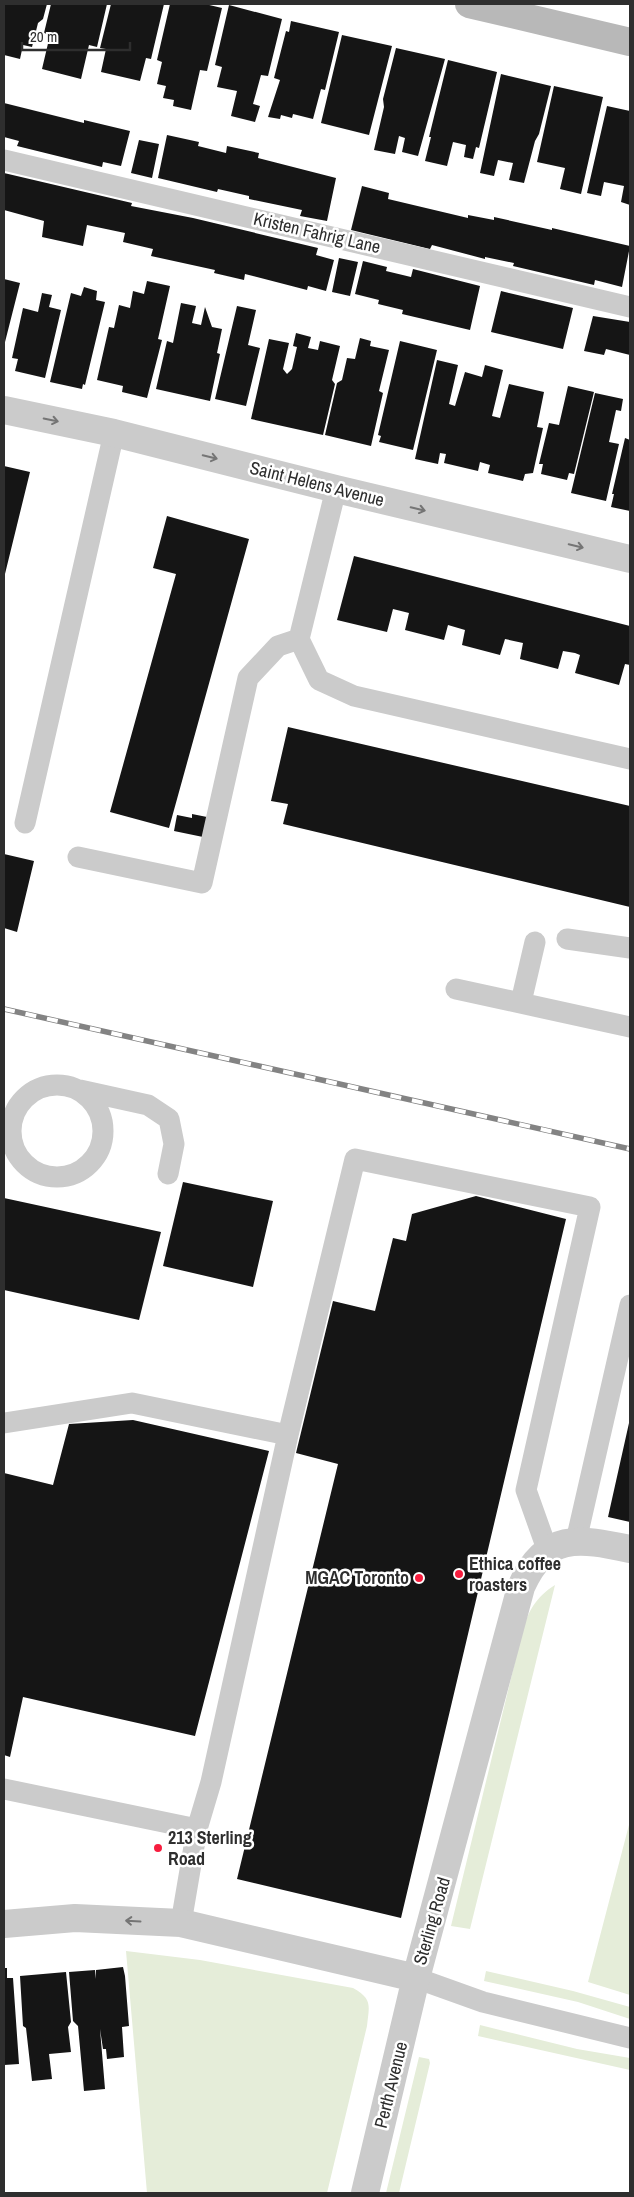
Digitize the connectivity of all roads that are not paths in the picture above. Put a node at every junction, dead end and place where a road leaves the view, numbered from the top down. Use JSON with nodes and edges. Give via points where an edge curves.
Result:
{"nodes":[{"id":1,"x":469,"y":4,"type":"edge"},
{"id":2,"x":630,"y":42,"type":"edge"},
{"id":3,"x":4,"y":160,"type":"edge"},
{"id":4,"x":630,"y":307,"type":"edge"},
{"id":5,"x":4,"y":410,"type":"edge"},
{"id":6,"x":114,"y":433,"type":"junction"},
{"id":7,"x":336,"y":489,"type":"junction"},
{"id":8,"x":630,"y":559,"type":"edge"},
{"id":9,"x":299,"y":638,"type":"junction"},
{"id":10,"x":630,"y":759,"type":"edge"},
{"id":11,"x":25,"y":823,"type":"dead end"},
{"id":12,"x":78,"y":857,"type":"dead end"},
{"id":13,"x":567,"y":940,"type":"dead end"},
{"id":14,"x":535,"y":942,"type":"dead end"},
{"id":15,"x":630,"y":948,"type":"edge"},
{"id":16,"x":456,"y":989,"type":"dead end"},
{"id":17,"x":522,"y":1002,"type":"junction"},
{"id":18,"x":630,"y":1027,"type":"edge"},
{"id":19,"x":80,"y":1090,"type":"junction"},
{"id":20,"x":12,"y":1158,"type":"edge"},
{"id":21,"x":168,"y":1174,"type":"dead end"},
{"id":22,"x":630,"y":1305,"type":"edge"},
{"id":23,"x":4,"y":1423,"type":"edge"},
{"id":24,"x":288,"y":1435,"type":"junction"},
{"id":25,"x":576,"y":1541,"type":"junction"},
{"id":26,"x":630,"y":1549,"type":"edge"},
{"id":27,"x":547,"y":1550,"type":"junction"},
{"id":28,"x":4,"y":1789,"type":"edge"},
{"id":29,"x":196,"y":1829,"type":"junction"},
{"id":30,"x":181,"y":1923,"type":"junction"},
{"id":31,"x":4,"y":1924,"type":"edge"},
{"id":32,"x":416,"y":1978,"type":"junction"},
{"id":33,"x":630,"y":2038,"type":"edge"},
{"id":34,"x":365,"y":2193,"type":"edge"}],
"edges":[{"from":1,"to":2,"type":"street"},
{"from":3,"to":4,"type":"lane","name":"Kristen Fahrig Lane"},
{"from":5,"to":6,"type":"street","name":"Saint Helens Avenue","one_way":true},
{"from":6,"to":7,"type":"street","name":"Saint Helens Avenue","one_way":true},
{"from":6,"to":11,"type":"lane"},
{"from":7,"to":8,"type":"street","name":"Saint Helens Avenue","one_way":true},
{"from":7,"to":9,"type":"lane"},
{"from":9,"to":10,"type":"lane","via":[[319,680],[354,696]]},
{"from":9,"to":12,"type":"lane","via":[[278,646],[248,678],[202,883]]},
{"from":13,"to":15,"type":"lane"},
{"from":14,"to":17,"type":"lane"},
{"from":16,"to":17,"type":"lane"},
{"from":17,"to":18,"type":"lane"},
{"from":19,"to":20,"type":"lane","via":[[49,1085],[34,1090],[22,1101],[14,1114],[11,1130]]},
{"from":19,"to":20,"type":"lane","via":[[92,1099],[104,1128],[102,1144],[85,1168],[58,1178],[44,1175]]},
{"from":19,"to":21,"type":"lane","via":[[148,1105],[169,1119],[174,1144]]},
{"from":22,"to":25,"type":"lane"},
{"from":23,"to":24,"type":"lane","via":[[132,1403]]},
{"from":24,"to":27,"type":"lane","via":[[355,1159],[590,1207],[526,1490]]},
{"from":24,"to":29,"type":"lane","via":[[213,1773]]},
{"from":25,"to":26,"type":"street"},
{"from":25,"to":27,"type":"street"},
{"from":27,"to":32,"type":"street","name":"Sterling Road","via":[[534,1562],[521,1587]]},
{"from":28,"to":29,"type":"lane"},
{"from":29,"to":30,"type":"lane"},
{"from":30,"to":31,"type":"street","name":"Sterling Road","one_way":true,"via":[[75,1918]]},
{"from":30,"to":32,"type":"street","name":"Sterling Road"},
{"from":32,"to":33,"type":"lane","via":[[483,2002]]},
{"from":32,"to":34,"type":"street","name":"Perth Avenue"}]}
